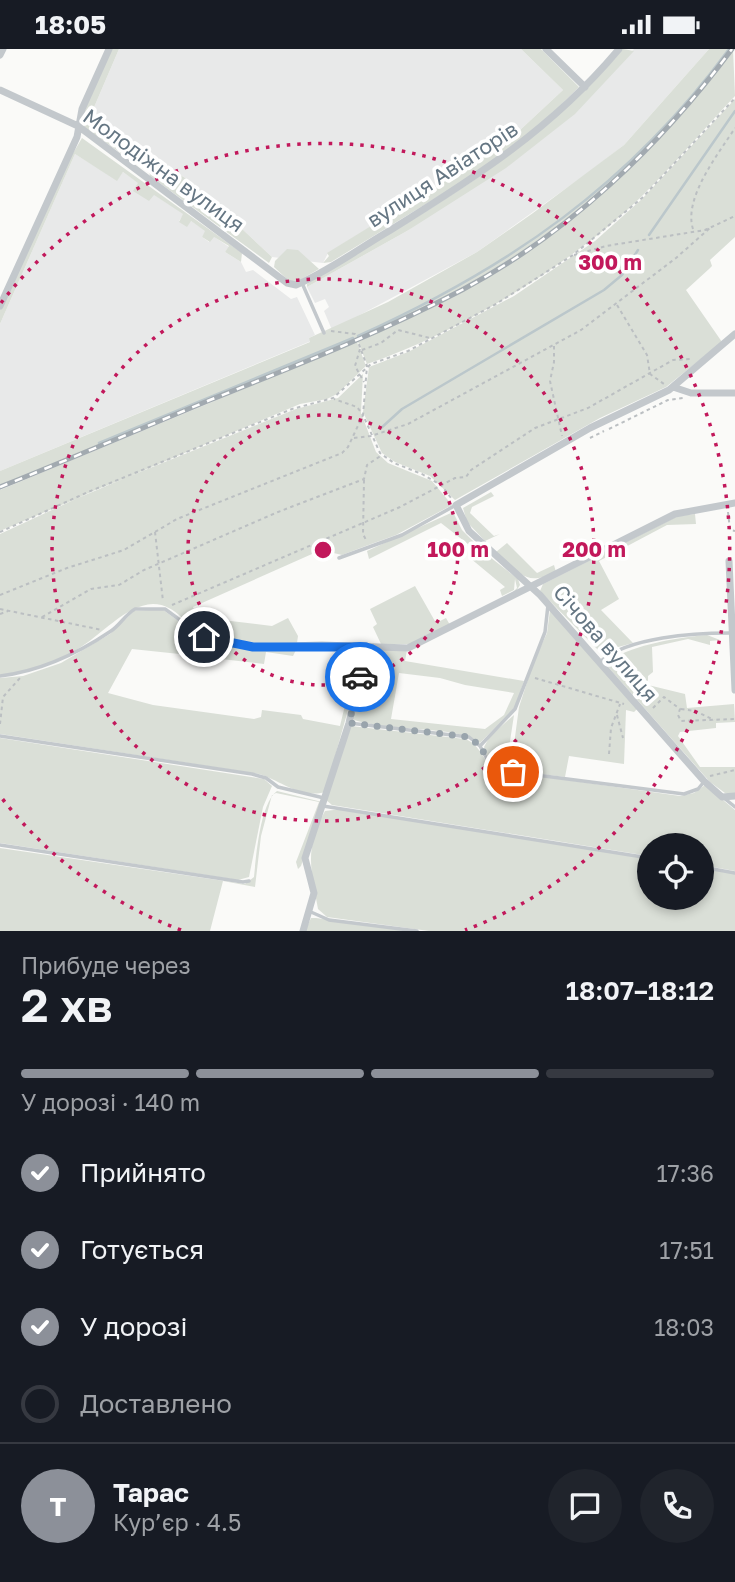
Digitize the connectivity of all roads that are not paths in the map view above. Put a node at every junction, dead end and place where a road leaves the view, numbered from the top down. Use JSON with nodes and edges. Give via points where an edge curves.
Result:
{"nodes":[{"id":1,"x":3,"y":49,"type":"edge"},
{"id":2,"x":108,"y":49,"type":"edge"},
{"id":3,"x":546,"y":49,"type":"edge"},
{"id":4,"x":619,"y":49,"type":"edge"},
{"id":5,"x":0,"y":55,"type":"edge"},
{"id":6,"x":585,"y":87,"type":"junction"},
{"id":7,"x":0,"y":90,"type":"edge"},
{"id":8,"x":78,"y":127,"type":"junction"},
{"id":9,"x":302,"y":283,"type":"junction"},
{"id":10,"x":0,"y":306,"type":"edge"},
{"id":11,"x":324,"y":333,"type":"road end"},
{"id":12,"x":735,"y":334,"type":"edge"},
{"id":13,"x":671,"y":388,"type":"junction"},
{"id":14,"x":735,"y":393,"type":"edge"},
{"id":15,"x":731,"y":503,"type":"edge"},
{"id":16,"x":456,"y":505,"type":"junction"},
{"id":17,"x":339,"y":558,"type":"dead end"},
{"id":18,"x":729,"y":561,"type":"dead end"},
{"id":19,"x":532,"y":587,"type":"junction"},
{"id":20,"x":548,"y":603,"type":"junction"},
{"id":21,"x":730,"y":633,"type":"junction"},
{"id":22,"x":204,"y":637,"type":"joint"},
{"id":23,"x":366,"y":647,"type":"junction"},
{"id":24,"x":601,"y":661,"type":"junction"},
{"id":25,"x":0,"y":676,"type":"edge"},
{"id":26,"x":735,"y":690,"type":"edge"},
{"id":27,"x":349,"y":723,"type":"junction"},
{"id":28,"x":0,"y":736,"type":"edge"},
{"id":29,"x":480,"y":746,"type":"junction"},
{"id":30,"x":704,"y":781,"type":"junction"},
{"id":31,"x":735,"y":796,"type":"edge"},
{"id":32,"x":722,"y":797,"type":"junction"},
{"id":33,"x":323,"y":802,"type":"junction"},
{"id":34,"x":735,"y":807,"type":"edge"},
{"id":35,"x":0,"y":845,"type":"edge"},
{"id":36,"x":637,"y":856,"type":"edge"},
{"id":37,"x":714,"y":869,"type":"edge"},
{"id":38,"x":735,"y":873,"type":"edge"},
{"id":39,"x":248,"y":881,"type":"dead end"},
{"id":40,"x":311,"y":912,"type":"junction"},
{"id":41,"x":303,"y":931,"type":"edge"},
{"id":42,"x":417,"y":931,"type":"edge"}],
"edges":[{"from":1,"to":5,"type":"street"},
{"from":2,"to":8,"type":"street"},
{"from":3,"to":6,"type":"street"},
{"from":4,"to":6,"type":"street","name":"вулиця Авіаторів"},
{"from":6,"to":9,"type":"street","name":"вулиця Авіаторів","via":[[491,167]]},
{"from":7,"to":8,"type":"street","name":"Молодіжна вулиця"},
{"from":8,"to":9,"type":"street","name":"Молодіжна вулиця","via":[[287,283]]},
{"from":8,"to":10,"type":"street"},
{"from":9,"to":11,"type":"lane"},
{"from":12,"to":13,"type":"street"},
{"from":13,"to":14,"type":"street"},
{"from":13,"to":16,"type":"street"},
{"from":15,"to":19,"type":"street","via":[[675,514]]},
{"from":16,"to":17,"type":"lane","via":[[371,548]]},
{"from":16,"to":19,"type":"street","name":"Січова вулиця","via":[[469,531]]},
{"from":18,"to":21,"type":"street"},
{"from":19,"to":20,"type":"street","name":"Січова вулиця"},
{"from":19,"to":23,"type":"street","via":[[415,646]]},
{"from":20,"to":24,"type":"street","name":"Січова вулиця"},
{"from":20,"to":29,"type":"lane","via":[[545,632],[512,715]]},
{"from":21,"to":24,"type":"lane","via":[[655,641]]},
{"from":21,"to":26,"type":"street"},
{"from":22,"to":23,"type":"street","via":[[253,647]]},
{"from":22,"to":25,"type":"lane","via":[[165,609],[135,609],[110,631],[58,661]]},
{"from":23,"to":27,"type":"street"},
{"from":24,"to":30,"type":"street","name":"Січова вулиця"},
{"from":27,"to":29,"type":"lane","via":[[460,735]]},
{"from":27,"to":33,"type":"street"},
{"from":28,"to":33,"type":"lane","via":[[252,774]]},
{"from":29,"to":30,"type":"lane","via":[[491,765],[513,772],[684,794]]},
{"from":30,"to":32,"type":"street","name":"Січова вулиця"},
{"from":31,"to":32,"type":"street"},
{"from":32,"to":34,"type":"lane"},
{"from":33,"to":36,"type":"lane"},
{"from":33,"to":40,"type":"street","via":[[305,858],[314,888]]},
{"from":35,"to":39,"type":"lane"},
{"from":37,"to":38,"type":"lane"},
{"from":40,"to":41,"type":"street"},
{"from":40,"to":42,"type":"lane","via":[[329,920]]}]}
